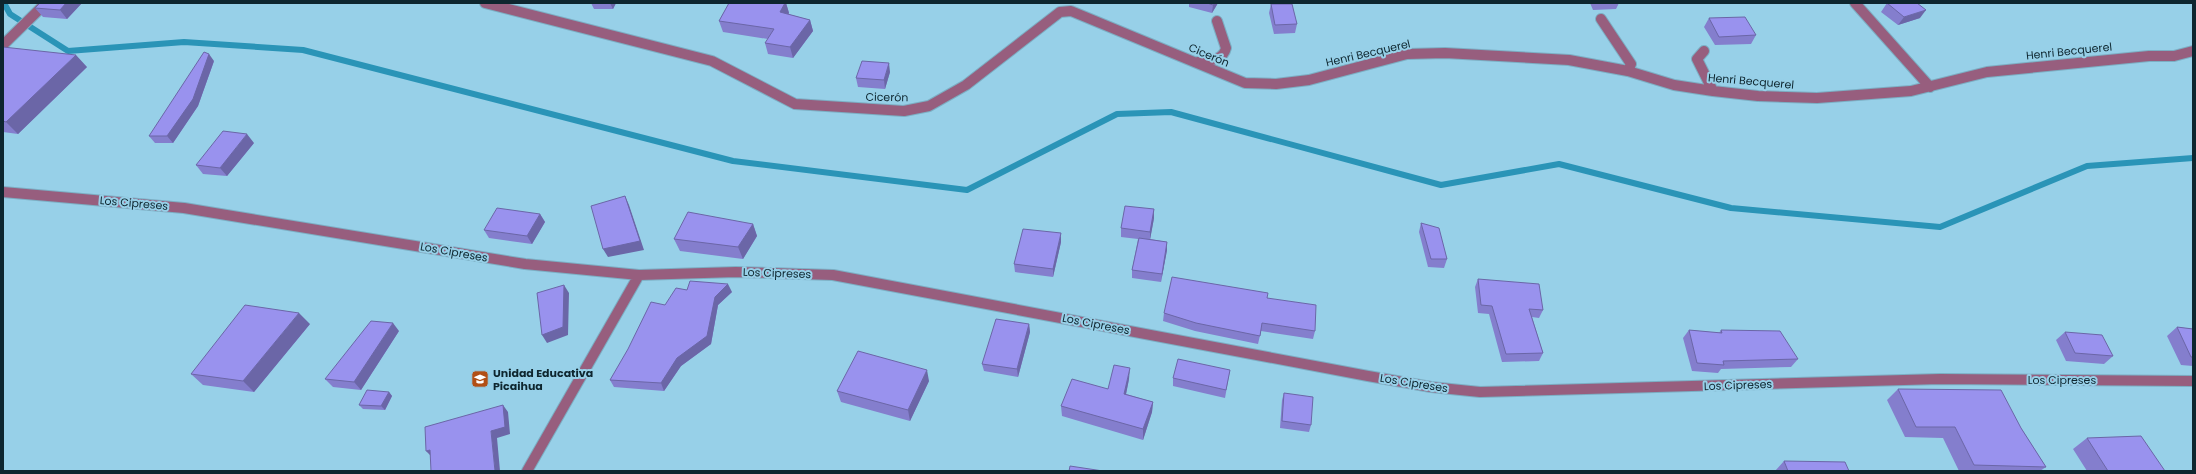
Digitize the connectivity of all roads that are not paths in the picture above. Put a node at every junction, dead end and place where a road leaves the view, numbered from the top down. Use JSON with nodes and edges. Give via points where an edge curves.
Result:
{"nodes":[{"id":1,"x":46,"y":3,"type":"edge"},
{"id":2,"x":485,"y":3,"type":"edge"},
{"id":3,"x":1855,"y":3,"type":"edge"},
{"id":4,"x":1060,"y":8,"type":"edge"},
{"id":5,"x":1601,"y":19,"type":"dead end"},
{"id":6,"x":1217,"y":21,"type":"dead end"},
{"id":7,"x":3,"y":45,"type":"edge"},
{"id":8,"x":1704,"y":51,"type":"dead end"},
{"id":9,"x":2193,"y":51,"type":"edge"},
{"id":10,"x":1196,"y":62,"type":"junction"},
{"id":11,"x":1628,"y":71,"type":"junction"},
{"id":12,"x":1309,"y":80,"type":"joint"},
{"id":13,"x":1930,"y":87,"type":"junction"},
{"id":14,"x":1713,"y":91,"type":"junction"},
{"id":15,"x":3,"y":192,"type":"edge"},
{"id":16,"x":639,"y":275,"type":"junction"},
{"id":17,"x":2193,"y":381,"type":"edge"},
{"id":18,"x":527,"y":471,"type":"edge"}],
"edges":[{"from":1,"to":7,"type":"street"},
{"from":2,"to":4,"type":"street","name":"Cicerón","via":[[712,61],[796,104],[904,111],[929,106],[966,85]]},
{"from":3,"to":13,"type":"street"},
{"from":4,"to":10,"type":"street","name":"Cicerón"},
{"from":5,"to":11,"type":"street","via":[[1626,54],[1631,64]]},
{"from":6,"to":10,"type":"street","via":[[1225,52],[1218,59]]},
{"from":8,"to":14,"type":"street","via":[[1697,59]]},
{"from":9,"to":13,"type":"street","name":"Henri Becquerel","via":[[2174,56],[2149,56],[1988,72]]},
{"from":10,"to":12,"type":"street","name":"Cicerón","via":[[1245,83],[1276,84]]},
{"from":11,"to":12,"type":"street","name":"Henri Becquerel","via":[[1569,60],[1445,53],[1407,54]]},
{"from":11,"to":14,"type":"street","name":"Henri Becquerel","via":[[1674,85]]},
{"from":13,"to":14,"type":"street","name":"Henri Becquerel","via":[[1911,92],[1817,98]]},
{"from":15,"to":16,"type":"street","name":"Los Cipreses","via":[[184,208],[525,264]]},
{"from":16,"to":17,"type":"street","name":"Los Cipreses","via":[[736,272],[833,275],[1391,380],[1480,392],[1940,379]]},
{"from":16,"to":18,"type":"street"}]}
